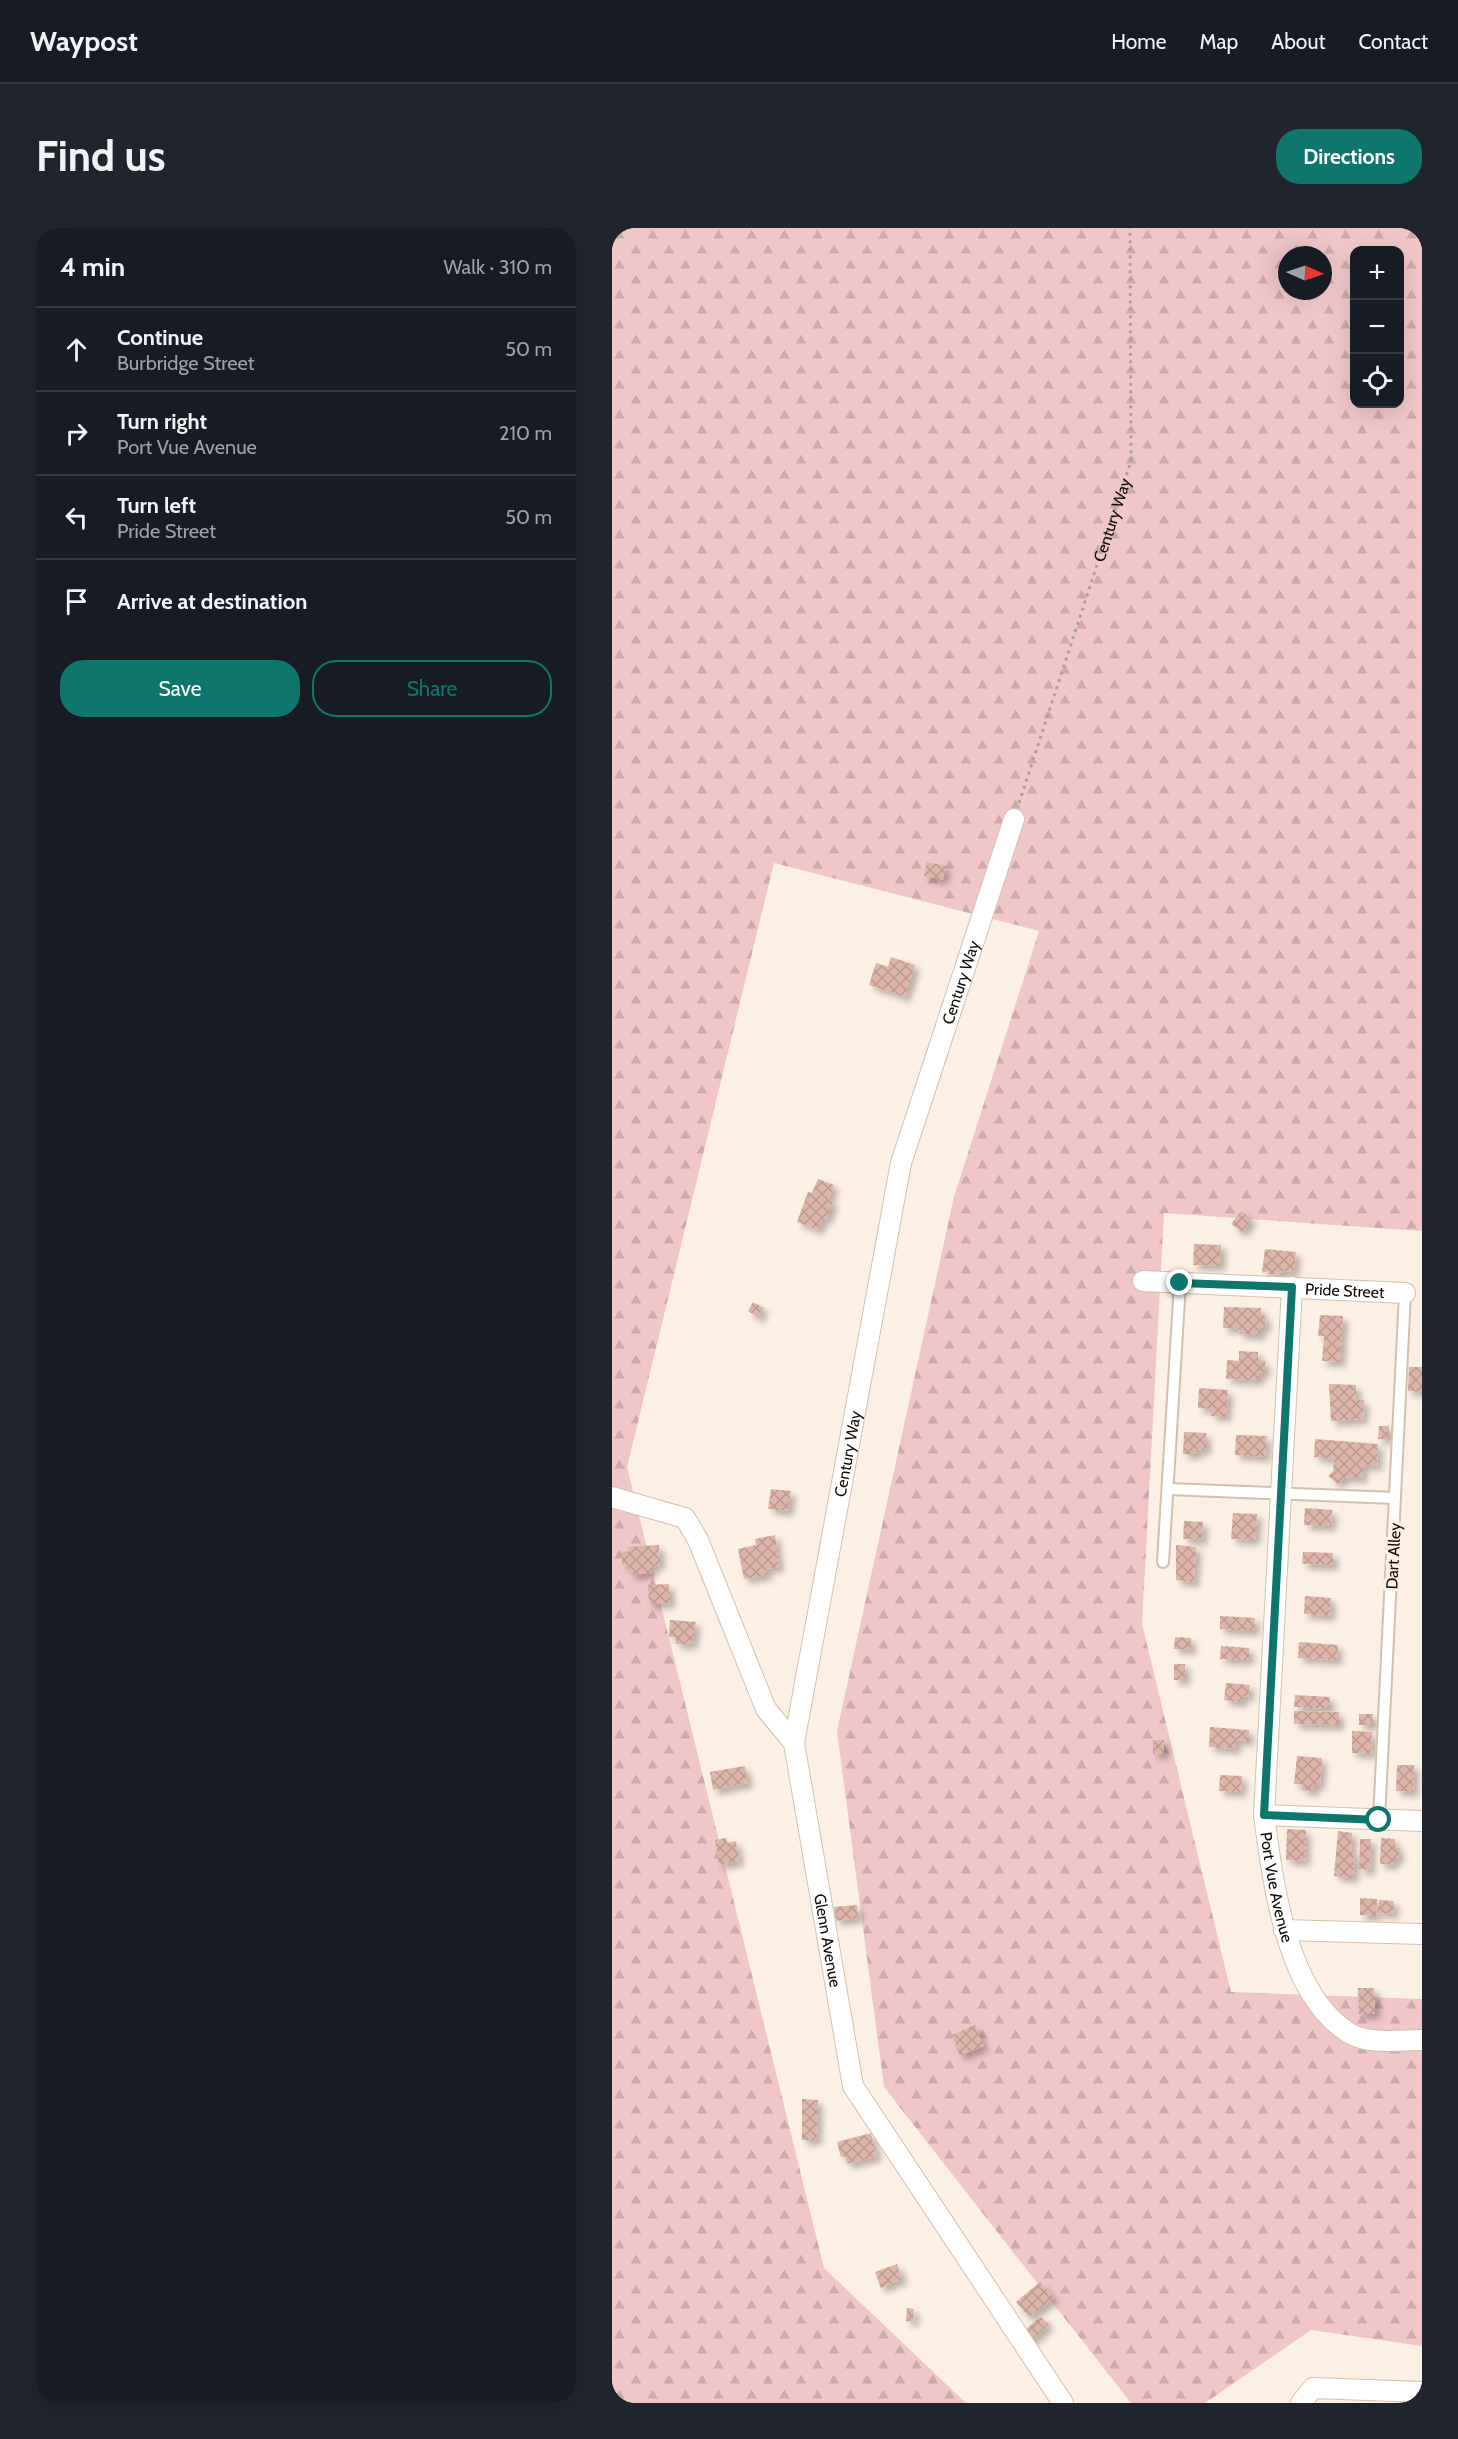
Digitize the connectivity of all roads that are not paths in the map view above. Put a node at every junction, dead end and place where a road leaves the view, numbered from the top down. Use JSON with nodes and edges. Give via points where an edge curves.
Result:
{"nodes":[{"id":1,"x":1014,"y":819,"type":"road end"},
{"id":2,"x":1143,"y":1281,"type":"dead end"},
{"id":3,"x":1180,"y":1283,"type":"junction"},
{"id":4,"x":1292,"y":1287,"type":"junction"},
{"id":5,"x":1405,"y":1293,"type":"joint"},
{"id":6,"x":1168,"y":1489,"type":"junction"},
{"id":7,"x":1282,"y":1494,"type":"junction"},
{"id":8,"x":612,"y":1497,"type":"edge"},
{"id":9,"x":1395,"y":1498,"type":"junction"},
{"id":10,"x":1163,"y":1562,"type":"dead end"},
{"id":11,"x":794,"y":1743,"type":"junction"},
{"id":12,"x":1264,"y":1815,"type":"junction"},
{"id":13,"x":1379,"y":1820,"type":"junction"},
{"id":14,"x":1422,"y":1821,"type":"edge"},
{"id":15,"x":1284,"y":1930,"type":"junction"},
{"id":16,"x":1422,"y":1934,"type":"edge"},
{"id":17,"x":1422,"y":2040,"type":"edge"},
{"id":18,"x":1422,"y":2392,"type":"edge"},
{"id":19,"x":1063,"y":2403,"type":"edge"},
{"id":20,"x":1301,"y":2403,"type":"edge"}],
"edges":[{"from":1,"to":11,"type":"street","name":"Century Way","via":[[902,1163]]},
{"from":2,"to":3,"type":"street","name":"Pride Street"},
{"from":3,"to":4,"type":"street","name":"Pride Street"},
{"from":3,"to":6,"type":"lane"},
{"from":4,"to":5,"type":"street","name":"Pride Street"},
{"from":4,"to":7,"type":"street","name":"Port Vue Avenue"},
{"from":5,"to":9,"type":"lane","name":"Dart Alley"},
{"from":6,"to":7,"type":"lane"},
{"from":6,"to":10,"type":"lane"},
{"from":7,"to":9,"type":"lane"},
{"from":7,"to":12,"type":"street","name":"Port Vue Avenue"},
{"from":8,"to":11,"type":"street","name":"Glenn Avenue","via":[[685,1518],[698,1540],[766,1709]]},
{"from":9,"to":13,"type":"lane","name":"Dart Alley"},
{"from":11,"to":19,"type":"street","name":"Glenn Avenue","via":[[853,2086]]},
{"from":12,"to":13,"type":"street"},
{"from":12,"to":15,"type":"street","name":"Port Vue Avenue"},
{"from":13,"to":14,"type":"street"},
{"from":15,"to":16,"type":"street"},
{"from":15,"to":17,"type":"street","name":"Port Vue Avenue","via":[[1307,1985],[1326,2011],[1350,2033],[1372,2040]]},
{"from":18,"to":20,"type":"street","via":[[1313,2388]]}]}
